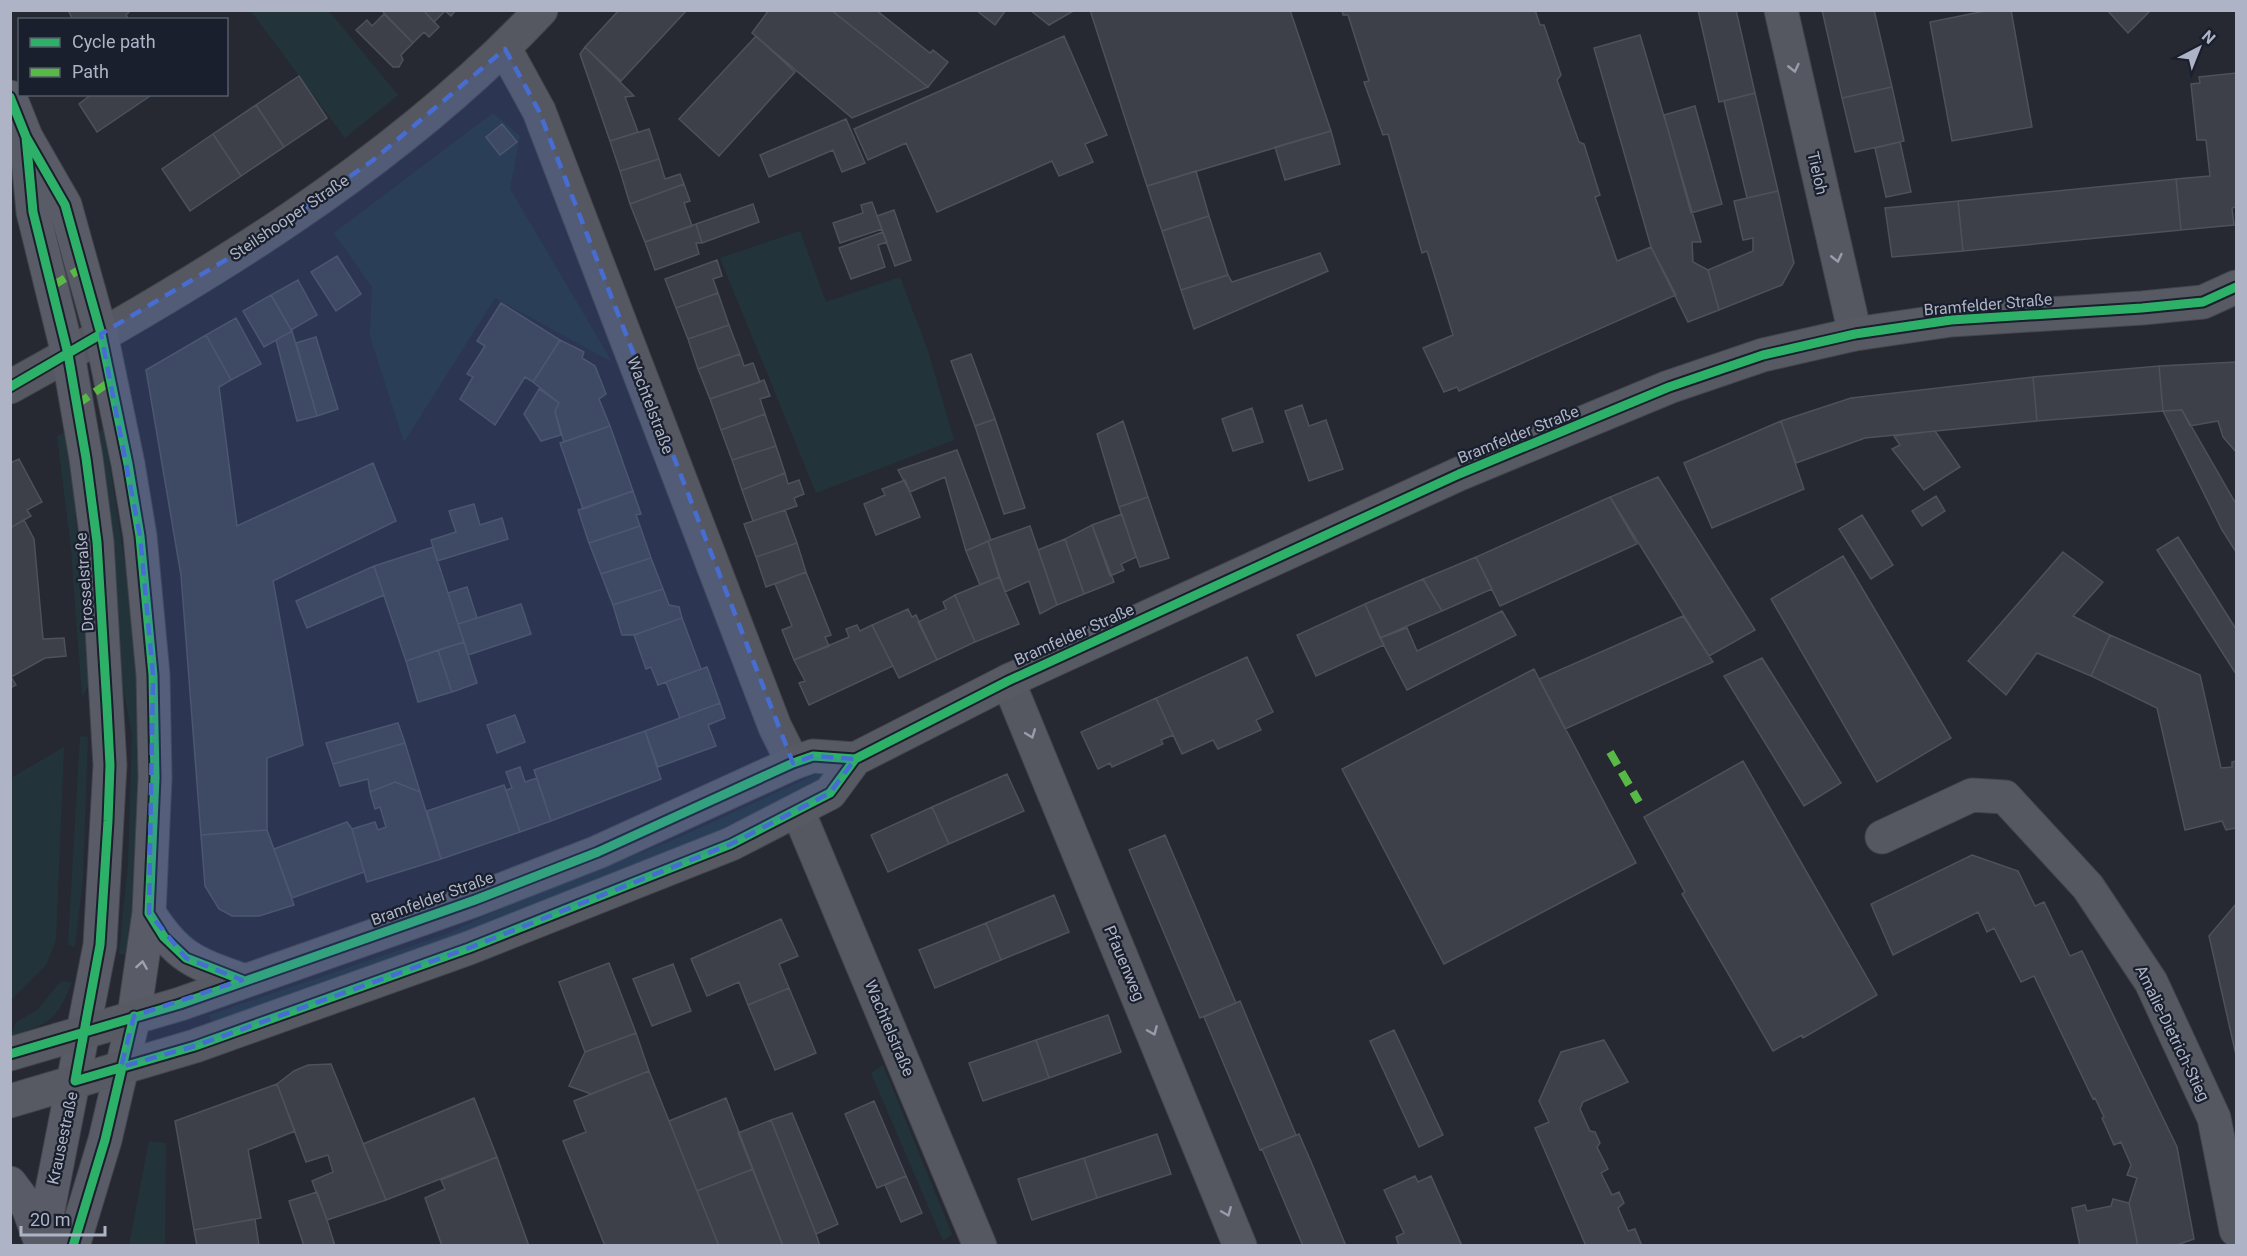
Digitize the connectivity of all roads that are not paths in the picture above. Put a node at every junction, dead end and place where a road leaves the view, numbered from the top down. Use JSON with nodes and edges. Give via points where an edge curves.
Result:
{"nodes":[{"id":1,"x":542,"y":10,"type":"edge"},
{"id":2,"x":1781,"y":10,"type":"edge"},
{"id":3,"x":506,"y":49,"type":"junction"},
{"id":4,"x":10,"y":97,"type":"edge"},
{"id":5,"x":26,"y":137,"type":"junction"},
{"id":6,"x":2236,"y":287,"type":"edge"},
{"id":7,"x":2203,"y":302,"type":"junction"},
{"id":8,"x":2236,"y":311,"type":"edge"},
{"id":9,"x":101,"y":334,"type":"junction"},
{"id":10,"x":1855,"y":334,"type":"junction"},
{"id":11,"x":68,"y":354,"type":"junction"},
{"id":12,"x":10,"y":387,"type":"edge"},
{"id":13,"x":1008,"y":681,"type":"junction"},
{"id":14,"x":855,"y":759,"type":"junction"},
{"id":15,"x":793,"y":763,"type":"junction"},
{"id":16,"x":798,"y":811,"type":"junction"},
{"id":17,"x":1882,"y":837,"type":"dead end"},
{"id":18,"x":149,"y":913,"type":"junction"},
{"id":19,"x":242,"y":980,"type":"junction"},
{"id":20,"x":134,"y":1016,"type":"junction"},
{"id":21,"x":85,"y":1030,"type":"junction"},
{"id":22,"x":10,"y":1054,"type":"edge"},
{"id":23,"x":121,"y":1067,"type":"junction"},
{"id":24,"x":75,"y":1081,"type":"junction"},
{"id":25,"x":10,"y":1101,"type":"edge"},
{"id":26,"x":10,"y":1183,"type":"edge"},
{"id":27,"x":2236,"y":1230,"type":"edge"},
{"id":28,"x":41,"y":1244,"type":"edge"},
{"id":29,"x":74,"y":1245,"type":"edge"},
{"id":30,"x":980,"y":1245,"type":"edge"},
{"id":31,"x":1240,"y":1245,"type":"edge"}],
"edges":[{"from":1,"to":3,"type":"street","name":"Steilshooper Straße"},
{"from":2,"to":10,"type":"street","name":"Tieloh","one_way":true},
{"from":3,"to":9,"type":"street","name":"Steilshooper Straße","via":[[355,172],[256,242]]},
{"from":3,"to":15,"type":"street","name":"Wachtelstraße","via":[[539,111],[771,715]]},
{"from":4,"to":5,"type":"main road","name":"Drosselstraße"},
{"from":5,"to":9,"type":"main road","name":"Drosselstraße","via":[[65,205]]},
{"from":5,"to":11,"type":"main road","name":"Drosselstraße","via":[[33,212]]},
{"from":6,"to":7,"type":"main road","name":"Bramfelder Straße"},
{"from":7,"to":8,"type":"main road","name":"Bramfelder Straße"},
{"from":7,"to":10,"type":"main road","name":"Bramfelder Straße","via":[[1951,320]]},
{"from":9,"to":11,"type":"street","name":"Steilshooper Straße"},
{"from":9,"to":18,"type":"main road","name":"Drosselstraße","via":[[140,536],[153,675],[155,778]]},
{"from":10,"to":13,"type":"main road","name":"Bramfelder Straße","via":[[1763,355],[1658,392],[1459,474]]},
{"from":11,"to":12,"type":"street","name":"Steilshooper Straße"},
{"from":11,"to":21,"type":"main road","name":"Drosselstraße","via":[[97,542],[110,765],[100,945]]},
{"from":13,"to":14,"type":"main road","name":"Bramfelder Straße"},
{"from":13,"to":31,"type":"street","name":"Pfauenweg","one_way":true},
{"from":14,"to":15,"type":"main road","name":"Bramfelder Straße","via":[[813,756]]},
{"from":14,"to":16,"type":"main road","name":"Bramfelder Straße","via":[[830,793]]},
{"from":15,"to":19,"type":"main road","name":"Bramfelder Straße","via":[[557,868]]},
{"from":16,"to":23,"type":"main road","name":"Bramfelder Straße","via":[[731,844],[469,948],[195,1046]]},
{"from":16,"to":30,"type":"street","name":"Wachtelstraße"},
{"from":17,"to":27,"type":"street","name":"Amalie-Dietrich-Stieg","via":[[1972,795],[2005,798],[2088,887],[2151,982],[2214,1118]]},
{"from":18,"to":19,"type":"main road","via":[[164,937],[186,958]]},
{"from":20,"to":18,"type":"main road","name":"Drosselstraße","one_way":true},
{"from":19,"to":20,"type":"main road","name":"Bramfelder Straße","via":[[180,1004]]},
{"from":20,"to":21,"type":"main road","name":"Bramfelder Straße"},
{"from":20,"to":23,"type":"main road"},
{"from":21,"to":22,"type":"main road","name":"Bramfelder Straße"},
{"from":21,"to":24,"type":"main road","name":"Krausestraße"},
{"from":23,"to":24,"type":"main road","name":"Bramfelder Straße"},
{"from":23,"to":29,"type":"main road","via":[[105,1140]]},
{"from":24,"to":25,"type":"main road","name":"Bramfelder Straße"},
{"from":24,"to":28,"type":"main road","name":"Krausestraße"},
{"from":26,"to":28,"type":"main road","via":[[28,1207]]}]}
